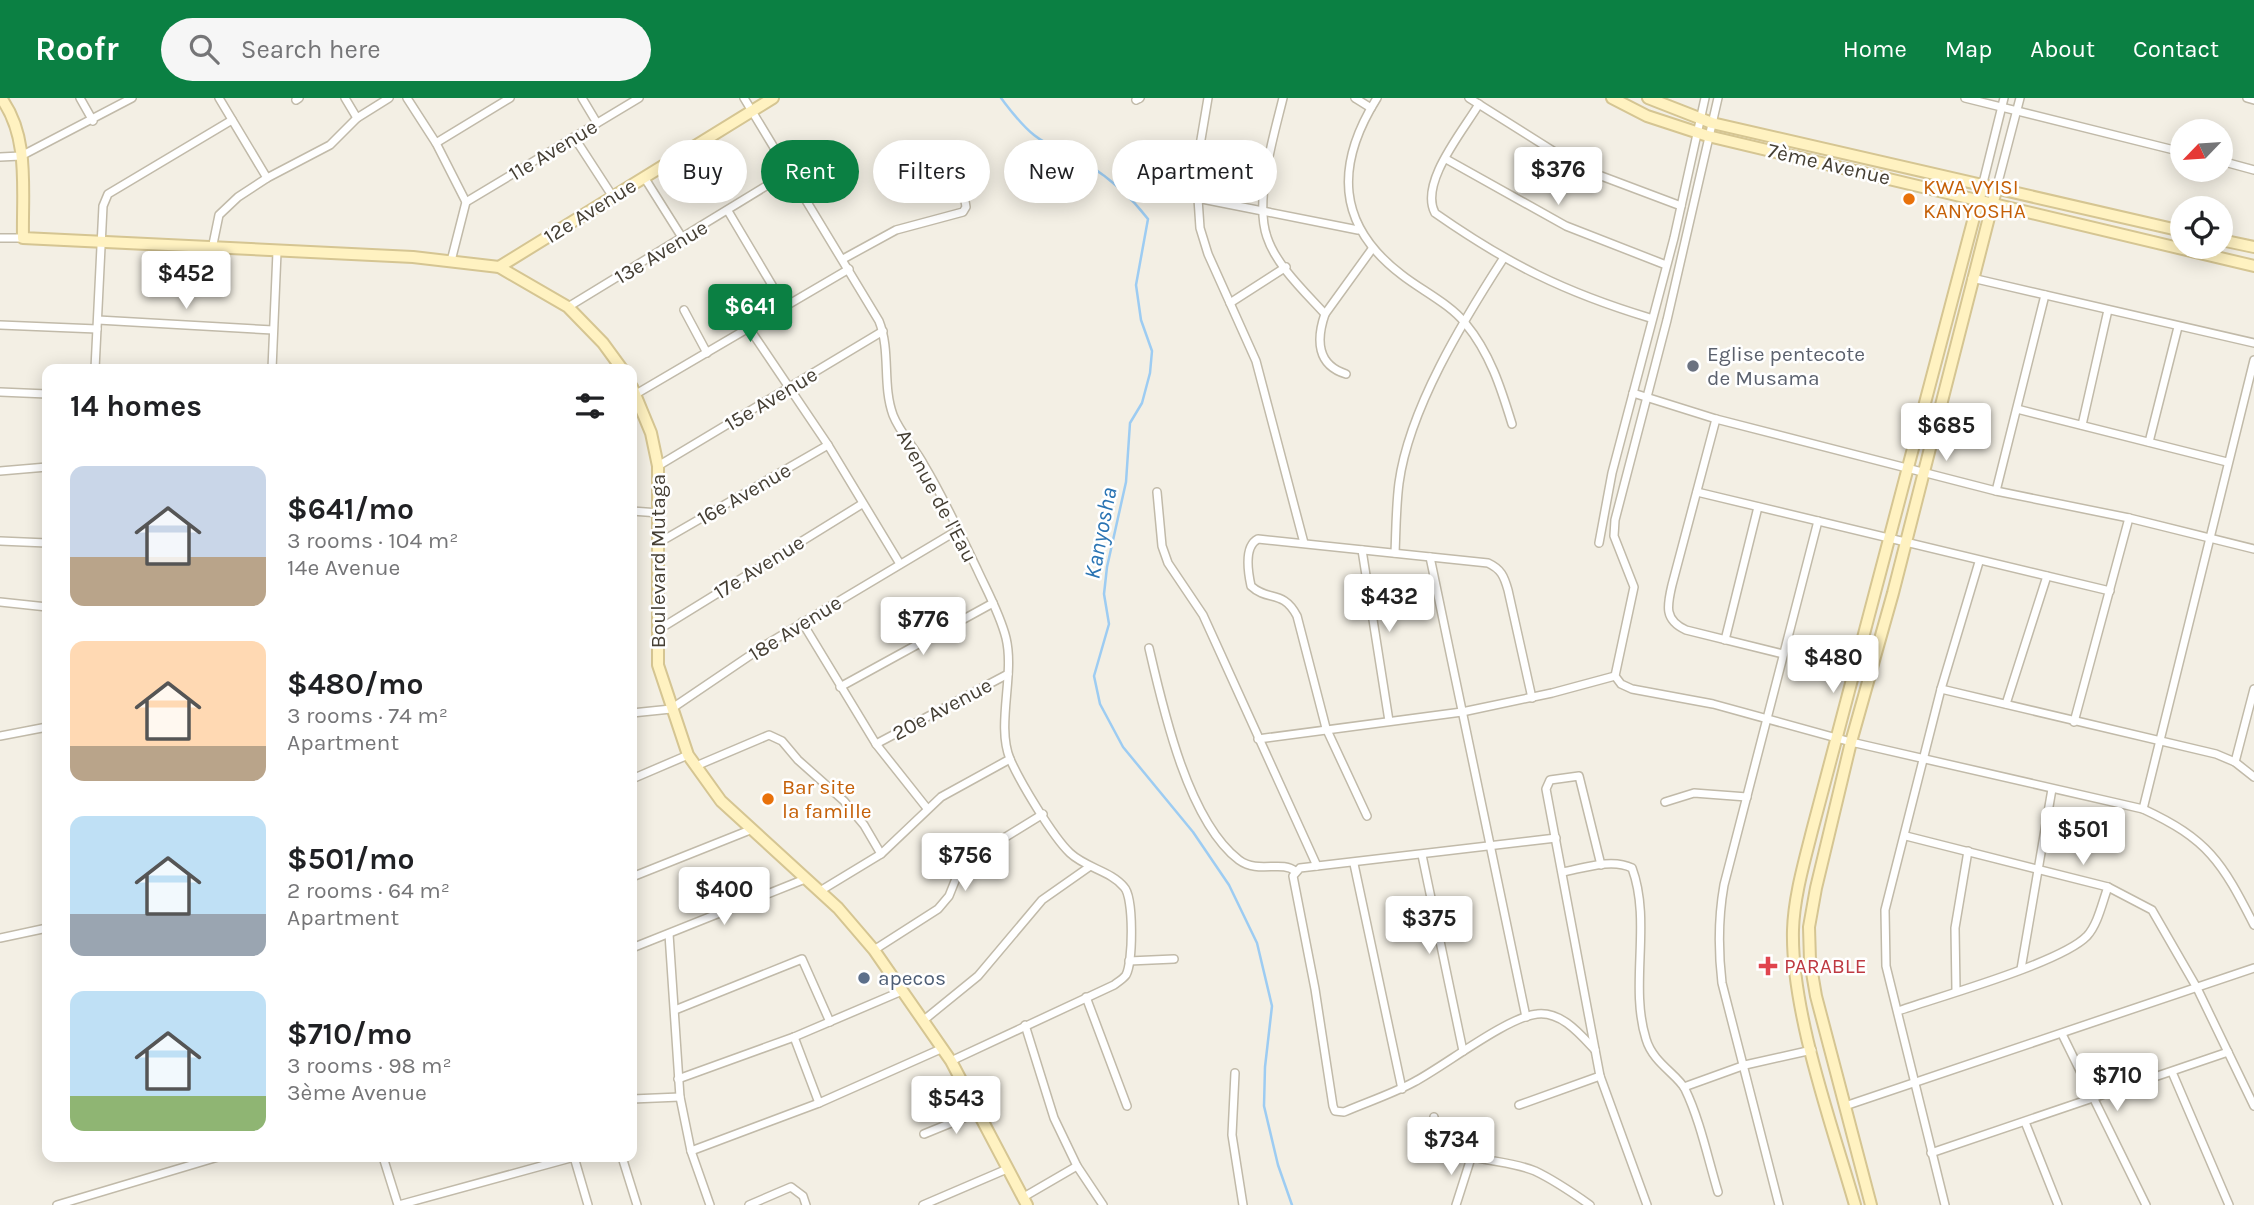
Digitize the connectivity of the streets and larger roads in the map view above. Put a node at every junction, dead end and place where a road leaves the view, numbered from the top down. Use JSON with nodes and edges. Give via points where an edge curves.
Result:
{"nodes":[{"id":1,"x":1,"y":98,"type":"edge"},
{"id":2,"x":80,"y":98,"type":"edge"},
{"id":3,"x":132,"y":98,"type":"edge"},
{"id":4,"x":219,"y":98,"type":"edge"},
{"id":5,"x":345,"y":98,"type":"edge"},
{"id":6,"x":389,"y":98,"type":"edge"},
{"id":7,"x":407,"y":98,"type":"edge"},
{"id":8,"x":510,"y":98,"type":"edge"},
{"id":9,"x":582,"y":98,"type":"edge"},
{"id":10,"x":639,"y":98,"type":"edge"},
{"id":11,"x":744,"y":98,"type":"edge"},
{"id":12,"x":774,"y":98,"type":"edge"},
{"id":13,"x":1208,"y":98,"type":"edge"},
{"id":14,"x":1283,"y":98,"type":"edge"},
{"id":15,"x":1354,"y":98,"type":"edge"},
{"id":16,"x":1377,"y":98,"type":"edge"},
{"id":17,"x":1469,"y":98,"type":"edge"},
{"id":18,"x":1612,"y":98,"type":"edge"},
{"id":19,"x":1648,"y":98,"type":"edge"},
{"id":20,"x":1705,"y":98,"type":"edge"},
{"id":21,"x":1718,"y":98,"type":"edge"},
{"id":22,"x":1965,"y":98,"type":"edge"},
{"id":23,"x":2020,"y":98,"type":"edge"},
{"id":24,"x":2247,"y":98,"type":"edge"},
{"id":25,"x":2254,"y":100,"type":"edge"},
{"id":26,"x":2003,"y":102,"type":"edge"},
{"id":27,"x":1479,"y":104,"type":"junction"},
{"id":28,"x":1371,"y":108,"type":"junction"},
{"id":29,"x":2017,"y":110,"type":"junction"},
{"id":30,"x":752,"y":111,"type":"junction"},
{"id":31,"x":357,"y":118,"type":"junction"},
{"id":32,"x":232,"y":120,"type":"junction"},
{"id":33,"x":1699,"y":120,"type":"junction"},
{"id":34,"x":93,"y":121,"type":"junction"},
{"id":35,"x":597,"y":123,"type":"junction"},
{"id":36,"x":1712,"y":123,"type":"junction"},
{"id":37,"x":1696,"y":133,"type":"junction"},
{"id":38,"x":1708,"y":136,"type":"junction"},
{"id":39,"x":574,"y":137,"type":"junction"},
{"id":40,"x":770,"y":140,"type":"edge"},
{"id":41,"x":1201,"y":140,"type":"edge"},
{"id":42,"x":436,"y":143,"type":"junction"},
{"id":43,"x":2170,"y":149,"type":"edge"},
{"id":44,"x":21,"y":156,"type":"junction"},
{"id":45,"x":0,"y":157,"type":"edge"},
{"id":46,"x":1446,"y":159,"type":"junction"},
{"id":47,"x":2233,"y":164,"type":"edge"},
{"id":48,"x":2254,"y":170,"type":"edge"},
{"id":49,"x":644,"y":177,"type":"junction"},
{"id":50,"x":267,"y":178,"type":"junction"},
{"id":51,"x":1982,"y":187,"type":"junction"},
{"id":52,"x":761,"y":190,"type":"edge"},
{"id":53,"x":1996,"y":190,"type":"junction"},
{"id":54,"x":613,"y":197,"type":"junction"},
{"id":55,"x":1978,"y":200,"type":"junction"},
{"id":56,"x":466,"y":202,"type":"junction"},
{"id":57,"x":808,"y":203,"type":"edge"},
{"id":58,"x":965,"y":203,"type":"edge"},
{"id":59,"x":1198,"y":203,"type":"edge"},
{"id":60,"x":1227,"y":203,"type":"edge"},
{"id":61,"x":1992,"y":204,"type":"junction"},
{"id":62,"x":1681,"y":206,"type":"junction"},
{"id":63,"x":1264,"y":209,"type":"junction"},
{"id":64,"x":728,"y":211,"type":"junction"},
{"id":65,"x":2170,"y":228,"type":"edge"},
{"id":66,"x":1358,"y":230,"type":"junction"},
{"id":67,"x":0,"y":238,"type":"edge"},
{"id":68,"x":23,"y":238,"type":"junction"},
{"id":69,"x":683,"y":239,"type":"junction"},
{"id":70,"x":2233,"y":243,"type":"edge"},
{"id":71,"x":103,"y":244,"type":"junction"},
{"id":72,"x":2254,"y":247,"type":"edge"},
{"id":73,"x":212,"y":248,"type":"junction"},
{"id":74,"x":1372,"y":248,"type":"junction"},
{"id":75,"x":277,"y":252,"type":"junction"},
{"id":76,"x":843,"y":259,"type":"junction"},
{"id":77,"x":1503,"y":259,"type":"junction"},
{"id":78,"x":451,"y":261,"type":"junction"},
{"id":79,"x":1666,"y":265,"type":"junction"},
{"id":80,"x":2254,"y":266,"type":"edge"},
{"id":81,"x":499,"y":267,"type":"junction"},
{"id":82,"x":1286,"y":268,"type":"junction"},
{"id":83,"x":849,"y":269,"type":"junction"},
{"id":84,"x":1972,"y":278,"type":"junction"},
{"id":85,"x":2046,"y":295,"type":"junction"},
{"id":86,"x":1230,"y":303,"type":"junction"},
{"id":87,"x":568,"y":307,"type":"junction"},
{"id":88,"x":785,"y":307,"type":"junction"},
{"id":89,"x":684,"y":310,"type":"dead end"},
{"id":90,"x":2108,"y":310,"type":"junction"},
{"id":91,"x":1325,"y":314,"type":"junction"},
{"id":92,"x":1650,"y":318,"type":"junction"},
{"id":93,"x":98,"y":320,"type":"junction"},
{"id":94,"x":1464,"y":321,"type":"junction"},
{"id":95,"x":0,"y":325,"type":"edge"},
{"id":96,"x":2178,"y":327,"type":"junction"},
{"id":97,"x":749,"y":328,"type":"junction"},
{"id":98,"x":97,"y":329,"type":"junction"},
{"id":99,"x":273,"y":330,"type":"junction"},
{"id":100,"x":883,"y":331,"type":"junction"},
{"id":101,"x":2254,"y":343,"type":"edge"},
{"id":102,"x":707,"y":353,"type":"junction"},
{"id":103,"x":2254,"y":360,"type":"edge"},
{"id":104,"x":95,"y":364,"type":"edge"},
{"id":105,"x":272,"y":364,"type":"edge"},
{"id":106,"x":618,"y":364,"type":"edge"},
{"id":107,"x":1346,"y":374,"type":"dead end"},
{"id":108,"x":790,"y":388,"type":"junction"},
{"id":109,"x":637,"y":389,"type":"edge"},
{"id":110,"x":0,"y":392,"type":"edge"},
{"id":111,"x":1633,"y":393,"type":"junction"},
{"id":112,"x":42,"y":394,"type":"edge"},
{"id":113,"x":637,"y":398,"type":"edge"},
{"id":114,"x":1647,"y":398,"type":"junction"},
{"id":115,"x":2017,"y":409,"type":"junction"},
{"id":116,"x":1716,"y":419,"type":"junction"},
{"id":117,"x":1512,"y":424,"type":"dead end"},
{"id":118,"x":2082,"y":425,"type":"junction"},
{"id":119,"x":2149,"y":442,"type":"junction"},
{"id":120,"x":828,"y":445,"type":"junction"},
{"id":121,"x":2227,"y":462,"type":"junction"},
{"id":122,"x":658,"y":466,"type":"junction"},
{"id":123,"x":42,"y":467,"type":"edge"},
{"id":124,"x":1909,"y":468,"type":"junction"},
{"id":125,"x":0,"y":471,"type":"edge"},
{"id":126,"x":1922,"y":472,"type":"junction"},
{"id":127,"x":1996,"y":491,"type":"junction"},
{"id":128,"x":1157,"y":492,"type":"dead end"},
{"id":129,"x":1697,"y":492,"type":"junction"},
{"id":130,"x":862,"y":504,"type":"junction"},
{"id":131,"x":1758,"y":507,"type":"junction"},
{"id":132,"x":637,"y":511,"type":"edge"},
{"id":133,"x":660,"y":513,"type":"junction"},
{"id":134,"x":2129,"y":518,"type":"junction"},
{"id":135,"x":1818,"y":521,"type":"junction"},
{"id":136,"x":958,"y":530,"type":"junction"},
{"id":137,"x":2211,"y":537,"type":"junction"},
{"id":138,"x":1890,"y":540,"type":"junction"},
{"id":139,"x":0,"y":541,"type":"edge"},
{"id":140,"x":660,"y":542,"type":"junction"},
{"id":141,"x":42,"y":543,"type":"edge"},
{"id":142,"x":1304,"y":543,"type":"junction"},
{"id":143,"x":1599,"y":543,"type":"dead end"},
{"id":144,"x":1905,"y":544,"type":"junction"},
{"id":145,"x":2254,"y":549,"type":"edge"},
{"id":146,"x":1362,"y":550,"type":"junction"},
{"id":147,"x":1395,"y":553,"type":"junction"},
{"id":148,"x":1430,"y":558,"type":"junction"},
{"id":149,"x":1979,"y":562,"type":"junction"},
{"id":150,"x":900,"y":564,"type":"junction"},
{"id":151,"x":2047,"y":576,"type":"junction"},
{"id":152,"x":2110,"y":591,"type":"junction"},
{"id":153,"x":0,"y":602,"type":"edge"},
{"id":154,"x":993,"y":603,"type":"junction"},
{"id":155,"x":42,"y":606,"type":"edge"},
{"id":156,"x":802,"y":622,"type":"junction"},
{"id":157,"x":656,"y":631,"type":"junction"},
{"id":158,"x":1725,"y":640,"type":"junction"},
{"id":159,"x":1149,"y":649,"type":"dead end"},
{"id":160,"x":1783,"y":654,"type":"junction"},
{"id":161,"x":1008,"y":674,"type":"junction"},
{"id":162,"x":1615,"y":676,"type":"junction"},
{"id":163,"x":840,"y":687,"type":"junction"},
{"id":164,"x":1941,"y":689,"type":"junction"},
{"id":165,"x":2254,"y":689,"type":"edge"},
{"id":166,"x":1532,"y":698,"type":"junction"},
{"id":167,"x":2006,"y":704,"type":"junction"},
{"id":168,"x":671,"y":709,"type":"junction"},
{"id":169,"x":637,"y":712,"type":"edge"},
{"id":170,"x":1462,"y":712,"type":"junction"},
{"id":171,"x":1766,"y":719,"type":"junction"},
{"id":172,"x":1389,"y":722,"type":"junction"},
{"id":173,"x":2074,"y":722,"type":"junction"},
{"id":174,"x":42,"y":728,"type":"edge"},
{"id":175,"x":1326,"y":728,"type":"junction"},
{"id":176,"x":0,"y":736,"type":"edge"},
{"id":177,"x":1838,"y":738,"type":"junction"},
{"id":178,"x":1258,"y":739,"type":"junction"},
{"id":179,"x":2159,"y":740,"type":"junction"},
{"id":180,"x":1851,"y":742,"type":"junction"},
{"id":181,"x":876,"y":744,"type":"junction"},
{"id":182,"x":688,"y":755,"type":"junction"},
{"id":183,"x":1010,"y":759,"type":"junction"},
{"id":184,"x":1924,"y":759,"type":"junction"},
{"id":185,"x":2235,"y":762,"type":"junction"},
{"id":186,"x":696,"y":766,"type":"junction"},
{"id":187,"x":637,"y":777,"type":"edge"},
{"id":188,"x":2254,"y":777,"type":"edge"},
{"id":189,"x":2052,"y":789,"type":"junction"},
{"id":190,"x":1746,"y":797,"type":"junction"},
{"id":191,"x":1665,"y":802,"type":"dead end"},
{"id":192,"x":926,"y":807,"type":"junction"},
{"id":193,"x":2143,"y":809,"type":"junction"},
{"id":194,"x":1043,"y":814,"type":"junction"},
{"id":195,"x":1367,"y":816,"type":"dead end"},
{"id":196,"x":750,"y":830,"type":"junction"},
{"id":197,"x":1906,"y":836,"type":"junction"},
{"id":198,"x":1556,"y":838,"type":"junction"},
{"id":199,"x":1490,"y":845,"type":"junction"},
{"id":200,"x":1968,"y":851,"type":"junction"},
{"id":201,"x":881,"y":854,"type":"junction"},
{"id":202,"x":1422,"y":855,"type":"junction"},
{"id":203,"x":1354,"y":864,"type":"junction"},
{"id":204,"x":1601,"y":865,"type":"junction"},
{"id":205,"x":1317,"y":866,"type":"junction"},
{"id":206,"x":1089,"y":867,"type":"junction"},
{"id":207,"x":1295,"y":871,"type":"junction"},
{"id":208,"x":2038,"y":871,"type":"junction"},
{"id":209,"x":1563,"y":872,"type":"junction"},
{"id":210,"x":637,"y":875,"type":"edge"},
{"id":211,"x":805,"y":879,"type":"junction"},
{"id":212,"x":2108,"y":887,"type":"junction"},
{"id":213,"x":820,"y":891,"type":"junction"},
{"id":214,"x":2254,"y":925,"type":"edge"},
{"id":215,"x":42,"y":929,"type":"edge"},
{"id":216,"x":669,"y":934,"type":"junction"},
{"id":217,"x":0,"y":938,"type":"edge"},
{"id":218,"x":637,"y":945,"type":"edge"},
{"id":219,"x":874,"y":950,"type":"junction"},
{"id":220,"x":1174,"y":959,"type":"dead end"},
{"id":221,"x":1129,"y":961,"type":"junction"},
{"id":222,"x":2254,"y":968,"type":"edge"},
{"id":223,"x":2021,"y":969,"type":"junction"},
{"id":224,"x":2197,"y":988,"type":"junction"},
{"id":225,"x":1956,"y":990,"type":"junction"},
{"id":226,"x":902,"y":991,"type":"junction"},
{"id":227,"x":1086,"y":997,"type":"junction"},
{"id":228,"x":675,"y":1010,"type":"junction"},
{"id":229,"x":1898,"y":1011,"type":"junction"},
{"id":230,"x":1526,"y":1017,"type":"junction"},
{"id":231,"x":924,"y":1020,"type":"junction"},
{"id":232,"x":830,"y":1022,"type":"junction"},
{"id":233,"x":1025,"y":1025,"type":"junction"},
{"id":234,"x":2062,"y":1034,"type":"junction"},
{"id":235,"x":794,"y":1037,"type":"junction"},
{"id":236,"x":943,"y":1048,"type":"junction"},
{"id":237,"x":1594,"y":1050,"type":"junction"},
{"id":238,"x":1812,"y":1050,"type":"junction"},
{"id":239,"x":1464,"y":1051,"type":"junction"},
{"id":240,"x":2228,"y":1052,"type":"junction"},
{"id":241,"x":951,"y":1061,"type":"junction"},
{"id":242,"x":1745,"y":1065,"type":"junction"},
{"id":243,"x":2172,"y":1072,"type":"junction"},
{"id":244,"x":1235,"y":1073,"type":"dead end"},
{"id":245,"x":1600,"y":1076,"type":"junction"},
{"id":246,"x":678,"y":1079,"type":"junction"},
{"id":247,"x":1912,"y":1082,"type":"junction"},
{"id":248,"x":1684,"y":1087,"type":"junction"},
{"id":249,"x":1402,"y":1088,"type":"junction"},
{"id":250,"x":680,"y":1097,"type":"junction"},
{"id":251,"x":637,"y":1099,"type":"edge"},
{"id":252,"x":2094,"y":1100,"type":"junction"},
{"id":253,"x":819,"y":1103,"type":"junction"},
{"id":254,"x":1519,"y":1105,"type":"dead end"},
{"id":255,"x":1127,"y":1106,"type":"dead end"},
{"id":256,"x":1845,"y":1106,"type":"junction"},
{"id":257,"x":2254,"y":1106,"type":"edge"},
{"id":258,"x":978,"y":1112,"type":"junction"},
{"id":259,"x":1434,"y":1117,"type":"dead end"},
{"id":260,"x":2025,"y":1122,"type":"junction"},
{"id":261,"x":924,"y":1134,"type":"dead end"},
{"id":262,"x":691,"y":1151,"type":"junction"},
{"id":263,"x":1931,"y":1153,"type":"junction"},
{"id":264,"x":1471,"y":1158,"type":"junction"},
{"id":265,"x":201,"y":1162,"type":"edge"},
{"id":266,"x":385,"y":1162,"type":"edge"},
{"id":267,"x":556,"y":1162,"type":"edge"},
{"id":268,"x":575,"y":1162,"type":"edge"},
{"id":269,"x":624,"y":1162,"type":"edge"},
{"id":270,"x":1077,"y":1166,"type":"junction"},
{"id":271,"x":1007,"y":1169,"type":"junction"},
{"id":272,"x":1718,"y":1192,"type":"dead end"},
{"id":273,"x":1025,"y":1202,"type":"edge"},
{"id":274,"x":57,"y":1205,"type":"edge"},
{"id":275,"x":399,"y":1205,"type":"edge"},
{"id":276,"x":588,"y":1205,"type":"edge"},
{"id":277,"x":637,"y":1205,"type":"edge"},
{"id":278,"x":710,"y":1205,"type":"edge"},
{"id":279,"x":750,"y":1205,"type":"edge"},
{"id":280,"x":806,"y":1205,"type":"edge"},
{"id":281,"x":923,"y":1205,"type":"edge"},
{"id":282,"x":1102,"y":1205,"type":"edge"},
{"id":283,"x":1243,"y":1205,"type":"edge"},
{"id":284,"x":1456,"y":1205,"type":"edge"},
{"id":285,"x":1590,"y":1205,"type":"edge"},
{"id":286,"x":1647,"y":1205,"type":"edge"},
{"id":287,"x":1779,"y":1205,"type":"edge"},
{"id":288,"x":1854,"y":1205,"type":"edge"},
{"id":289,"x":1871,"y":1205,"type":"edge"},
{"id":290,"x":1945,"y":1205,"type":"edge"},
{"id":291,"x":2058,"y":1205,"type":"edge"},
{"id":292,"x":2146,"y":1205,"type":"edge"},
{"id":293,"x":2229,"y":1205,"type":"edge"}],
"edges":[{"from":1,"to":44,"type":"street","via":[[15,118]]},
{"from":2,"to":34,"type":"street"},
{"from":3,"to":34,"type":"street"},
{"from":4,"to":32,"type":"street"},
{"from":5,"to":31,"type":"street"},
{"from":6,"to":31,"type":"street"},
{"from":7,"to":42,"type":"street"},
{"from":8,"to":42,"type":"street"},
{"from":9,"to":35,"type":"street"},
{"from":10,"to":35,"type":"street","name":"11e Avenue"},
{"from":11,"to":30,"type":"street","name":"Avenue de l'Eau"},
{"from":12,"to":30,"type":"street","name":"12e Avenue"},
{"from":13,"to":41,"type":"street"},
{"from":14,"to":63,"type":"street","via":[[1270,153]]},
{"from":15,"to":28,"type":"street"},
{"from":16,"to":28,"type":"street"},
{"from":17,"to":27,"type":"street"},
{"from":18,"to":37,"type":"street","name":"7ème Avenue"},
{"from":19,"to":33,"type":"street","name":"7ème Avenue"},
{"from":20,"to":33,"type":"street"},
{"from":21,"to":36,"type":"street"},
{"from":22,"to":26,"type":"street"},
{"from":23,"to":29,"type":"street"},
{"from":24,"to":25,"type":"street"},
{"from":26,"to":29,"type":"street"},
{"from":26,"to":51,"type":"street"},
{"from":27,"to":46,"type":"street"},
{"from":27,"to":62,"type":"street","via":[[1580,168]]},
{"from":28,"to":66,"type":"street","via":[[1351,155],[1348,183]]},
{"from":29,"to":43,"type":"street"},
{"from":29,"to":53,"type":"street"},
{"from":30,"to":40,"type":"street","name":"Avenue de l'Eau"},
{"from":30,"to":49,"type":"street","name":"12e Avenue"},
{"from":31,"to":50,"type":"street","via":[[330,145]]},
{"from":32,"to":50,"type":"street"},
{"from":32,"to":71,"type":"street","via":[[108,194],[103,206]]},
{"from":33,"to":36,"type":"street","name":"7ème Avenue"},
{"from":33,"to":37,"type":"street"},
{"from":34,"to":44,"type":"street"},
{"from":35,"to":39,"type":"street","name":"11e Avenue"},
{"from":36,"to":38,"type":"street"},
{"from":36,"to":51,"type":"street","name":"7ème Avenue"},
{"from":37,"to":38,"type":"street","name":"7ème Avenue"},
{"from":37,"to":62,"type":"street"},
{"from":38,"to":55,"type":"street","name":"7ème Avenue"},
{"from":38,"to":114,"type":"street"},
{"from":39,"to":54,"type":"street"},
{"from":39,"to":56,"type":"street","name":"11e Avenue"},
{"from":42,"to":56,"type":"street"},
{"from":44,"to":45,"type":"street"},
{"from":44,"to":68,"type":"street"},
{"from":46,"to":77,"type":"street","via":[[1429,195],[1435,213]]},
{"from":46,"to":79,"type":"street","via":[[1566,226]]},
{"from":47,"to":48,"type":"street"},
{"from":49,"to":54,"type":"street","name":"12e Avenue"},
{"from":49,"to":69,"type":"street"},
{"from":50,"to":73,"type":"street","via":[[219,215]]},
{"from":51,"to":53,"type":"street","name":"7ème Avenue"},
{"from":51,"to":55,"type":"street"},
{"from":52,"to":64,"type":"street","name":"13e Avenue"},
{"from":53,"to":61,"type":"street"},
{"from":53,"to":65,"type":"street","name":"7ème Avenue"},
{"from":54,"to":81,"type":"street","name":"12e Avenue"},
{"from":55,"to":61,"type":"street","name":"7ème Avenue"},
{"from":55,"to":124,"type":"street"},
{"from":56,"to":78,"type":"street"},
{"from":57,"to":76,"type":"street","name":"Avenue de l'Eau"},
{"from":58,"to":76,"type":"street","via":[[962,212],[896,230]]},
{"from":59,"to":86,"type":"street","via":[[1208,254]]},
{"from":60,"to":63,"type":"street"},
{"from":61,"to":80,"type":"street","name":"7ème Avenue"},
{"from":61,"to":84,"type":"street"},
{"from":62,"to":79,"type":"street"},
{"from":63,"to":66,"type":"street"},
{"from":63,"to":82,"type":"street","via":[[1268,239]]},
{"from":64,"to":69,"type":"street","name":"13e Avenue"},
{"from":64,"to":88,"type":"street"},
{"from":66,"to":74,"type":"street"},
{"from":67,"to":68,"type":"street"},
{"from":68,"to":71,"type":"street"},
{"from":69,"to":87,"type":"street","name":"13e Avenue"},
{"from":70,"to":72,"type":"street"},
{"from":71,"to":73,"type":"street"},
{"from":71,"to":93,"type":"street"},
{"from":73,"to":75,"type":"street"},
{"from":74,"to":91,"type":"street"},
{"from":74,"to":94,"type":"street"},
{"from":75,"to":78,"type":"street"},
{"from":75,"to":99,"type":"street"},
{"from":76,"to":83,"type":"street","name":"Avenue de l'Eau"},
{"from":77,"to":92,"type":"street","via":[[1599,302]]},
{"from":77,"to":94,"type":"street"},
{"from":78,"to":81,"type":"street"},
{"from":79,"to":92,"type":"street"},
{"from":81,"to":87,"type":"street"},
{"from":82,"to":86,"type":"street"},
{"from":82,"to":91,"type":"street"},
{"from":83,"to":88,"type":"street"},
{"from":83,"to":100,"type":"street","name":"Avenue de l'Eau"},
{"from":84,"to":85,"type":"street"},
{"from":84,"to":126,"type":"street"},
{"from":85,"to":90,"type":"street"},
{"from":85,"to":115,"type":"street"},
{"from":86,"to":142,"type":"street","via":[[1259,371]]},
{"from":87,"to":106,"type":"street"},
{"from":88,"to":97,"type":"street"},
{"from":89,"to":102,"type":"street"},
{"from":90,"to":96,"type":"street"},
{"from":90,"to":118,"type":"street"},
{"from":91,"to":107,"type":"street","via":[[1321,352],[1333,370]]},
{"from":92,"to":111,"type":"street"},
{"from":93,"to":98,"type":"street"},
{"from":93,"to":99,"type":"street"},
{"from":94,"to":117,"type":"street","via":[[1484,349]]},
{"from":94,"to":147,"type":"street","via":[[1407,448],[1399,483]]},
{"from":95,"to":98,"type":"street"},
{"from":96,"to":101,"type":"street"},
{"from":96,"to":119,"type":"street"},
{"from":97,"to":102,"type":"street"},
{"from":97,"to":108,"type":"street"},
{"from":98,"to":104,"type":"street"},
{"from":99,"to":105,"type":"street"},
{"from":100,"to":108,"type":"street","name":"15e Avenue"},
{"from":100,"to":136,"type":"street","name":"Avenue de l'Eau","via":[[894,418]]},
{"from":102,"to":109,"type":"street"},
{"from":103,"to":121,"type":"street"},
{"from":108,"to":120,"type":"street"},
{"from":108,"to":122,"type":"street","name":"15e Avenue"},
{"from":110,"to":112,"type":"street"},
{"from":111,"to":114,"type":"street"},
{"from":111,"to":143,"type":"street"},
{"from":113,"to":122,"type":"street","name":"Boulevard Mutaga"},
{"from":114,"to":116,"type":"street"},
{"from":114,"to":162,"type":"street","via":[[1615,520],[1614,537],[1634,587]]},
{"from":115,"to":118,"type":"street"},
{"from":115,"to":127,"type":"street"},
{"from":116,"to":124,"type":"street"},
{"from":116,"to":129,"type":"street"},
{"from":118,"to":119,"type":"street"},
{"from":119,"to":121,"type":"street"},
{"from":120,"to":130,"type":"street"},
{"from":120,"to":140,"type":"street","name":"16e Avenue"},
{"from":121,"to":137,"type":"street"},
{"from":122,"to":133,"type":"street","name":"Boulevard Mutaga"},
{"from":123,"to":125,"type":"street"},
{"from":124,"to":126,"type":"street"},
{"from":124,"to":138,"type":"street"},
{"from":126,"to":127,"type":"street"},
{"from":126,"to":144,"type":"street"},
{"from":127,"to":134,"type":"street"},
{"from":128,"to":178,"type":"street","via":[[1165,555],[1203,615]]},
{"from":129,"to":131,"type":"street"},
{"from":129,"to":158,"type":"street","via":[[1667,605],[1669,617],[1686,630]]},
{"from":130,"to":150,"type":"street"},
{"from":130,"to":157,"type":"street","name":"17e Avenue"},
{"from":131,"to":135,"type":"street"},
{"from":131,"to":158,"type":"street"},
{"from":132,"to":133,"type":"street"},
{"from":133,"to":140,"type":"street","name":"Boulevard Mutaga"},
{"from":134,"to":137,"type":"street"},
{"from":134,"to":152,"type":"street"},
{"from":135,"to":138,"type":"street"},
{"from":135,"to":160,"type":"street"},
{"from":136,"to":150,"type":"street","name":"18e Avenue"},
{"from":136,"to":154,"type":"street","name":"Avenue de l'Eau"},
{"from":137,"to":145,"type":"street"},
{"from":137,"to":179,"type":"street"},
{"from":138,"to":144,"type":"street"},
{"from":138,"to":177,"type":"street"},
{"from":139,"to":141,"type":"street"},
{"from":140,"to":157,"type":"street","name":"Boulevard Mutaga"},
{"from":142,"to":146,"type":"street"},
{"from":142,"to":175,"type":"street","via":[[1252,542],[1249,578],[1257,591],[1291,604]]},
{"from":144,"to":149,"type":"street"},
{"from":144,"to":180,"type":"street"},
{"from":146,"to":147,"type":"street"},
{"from":146,"to":172,"type":"street"},
{"from":147,"to":148,"type":"street"},
{"from":148,"to":166,"type":"street","via":[[1488,563],[1503,574]]},
{"from":148,"to":170,"type":"street"},
{"from":149,"to":151,"type":"street"},
{"from":149,"to":164,"type":"street"},
{"from":150,"to":156,"type":"street","name":"18e Avenue"},
{"from":151,"to":152,"type":"street"},
{"from":151,"to":167,"type":"street"},
{"from":152,"to":173,"type":"street"},
{"from":153,"to":155,"type":"street"},
{"from":154,"to":161,"type":"street","name":"Avenue de l'Eau","via":[[1006,637]]},
{"from":154,"to":163,"type":"street"},
{"from":156,"to":163,"type":"street"},
{"from":156,"to":168,"type":"street","name":"18e Avenue"},
{"from":157,"to":168,"type":"street","name":"Boulevard Mutaga","via":[[658,666]]},
{"from":158,"to":160,"type":"street"},
{"from":159,"to":207,"type":"street","via":[[1165,720],[1190,789],[1226,848],[1257,869],[1287,866]]},
{"from":160,"to":171,"type":"street"},
{"from":161,"to":181,"type":"street","name":"20e Avenue"},
{"from":161,"to":183,"type":"street","name":"Avenue de l'Eau"},
{"from":162,"to":166,"type":"street"},
{"from":162,"to":171,"type":"street","via":[[1632,689]]},
{"from":163,"to":181,"type":"street"},
{"from":164,"to":167,"type":"street"},
{"from":164,"to":184,"type":"street"},
{"from":165,"to":185,"type":"street"},
{"from":166,"to":170,"type":"street"},
{"from":167,"to":173,"type":"street"},
{"from":168,"to":169,"type":"street"},
{"from":168,"to":182,"type":"street","name":"Boulevard Mutaga"},
{"from":170,"to":172,"type":"street"},
{"from":170,"to":199,"type":"street"},
{"from":171,"to":177,"type":"street"},
{"from":171,"to":190,"type":"street"},
{"from":172,"to":175,"type":"street"},
{"from":173,"to":179,"type":"street"},
{"from":174,"to":176,"type":"street"},
{"from":175,"to":178,"type":"street"},
{"from":175,"to":195,"type":"street"},
{"from":177,"to":180,"type":"street"},
{"from":177,"to":238,"type":"street","via":[[1799,885],[1793,928],[1793,958]]},
{"from":178,"to":205,"type":"street"},
{"from":179,"to":185,"type":"street"},
{"from":179,"to":193,"type":"street"},
{"from":180,"to":184,"type":"street"},
{"from":180,"to":256,"type":"street","via":[[1809,928],[1816,996]]},
{"from":181,"to":192,"type":"street"},
{"from":182,"to":186,"type":"street","name":"Boulevard Mutaga"},
{"from":182,"to":187,"type":"street"},
{"from":183,"to":192,"type":"street"},
{"from":183,"to":194,"type":"street","name":"Avenue de l'Eau"},
{"from":184,"to":189,"type":"street"},
{"from":184,"to":197,"type":"street"},
{"from":185,"to":188,"type":"street"},
{"from":186,"to":196,"type":"street","name":"Boulevard Mutaga"},
{"from":186,"to":201,"type":"street","via":[[776,736],[844,801]]},
{"from":189,"to":193,"type":"street"},
{"from":189,"to":208,"type":"street"},
{"from":190,"to":191,"type":"street","via":[[1694,793]]},
{"from":190,"to":242,"type":"street","via":[[1724,885],[1718,947]]},
{"from":192,"to":201,"type":"street"},
{"from":193,"to":214,"type":"street","via":[[2197,839],[2217,859]]},
{"from":194,"to":206,"type":"street","name":"Avenue de l'Eau","via":[[1070,853]]},
{"from":194,"to":219,"type":"street","via":[[978,854],[957,876],[938,909]]},
{"from":196,"to":210,"type":"street"},
{"from":196,"to":211,"type":"street","name":"Boulevard Mutaga"},
{"from":197,"to":200,"type":"street"},
{"from":197,"to":229,"type":"street","via":[[1883,930],[1886,966]]},
{"from":198,"to":199,"type":"street"},
{"from":198,"to":204,"type":"street","via":[[1547,783],[1580,776]]},
{"from":198,"to":209,"type":"street"},
{"from":199,"to":202,"type":"street"},
{"from":199,"to":230,"type":"street"},
{"from":200,"to":208,"type":"street"},
{"from":200,"to":225,"type":"street","via":[[1955,928]]},
{"from":201,"to":213,"type":"street"},
{"from":202,"to":203,"type":"street"},
{"from":202,"to":239,"type":"street"},
{"from":203,"to":205,"type":"street"},
{"from":203,"to":249,"type":"street"},
{"from":204,"to":209,"type":"street"},
{"from":204,"to":248,"type":"street","via":[[1632,868],[1639,901],[1641,1017],[1646,1041],[1667,1072]]},
{"from":205,"to":207,"type":"street"},
{"from":206,"to":221,"type":"street","name":"Avenue de l'Eau","via":[[1126,888],[1131,901]]},
{"from":206,"to":231,"type":"street","via":[[1042,900],[978,976]]},
{"from":207,"to":249,"type":"street","via":[[1335,1111],[1344,1112]]},
{"from":208,"to":212,"type":"street"},
{"from":208,"to":223,"type":"street"},
{"from":209,"to":237,"type":"street"},
{"from":211,"to":213,"type":"street","name":"Boulevard Mutaga"},
{"from":211,"to":216,"type":"street"},
{"from":212,"to":223,"type":"street","via":[[2088,935]]},
{"from":212,"to":224,"type":"street","via":[[2152,910]]},
{"from":213,"to":219,"type":"street","name":"Boulevard Mutaga"},
{"from":215,"to":217,"type":"street"},
{"from":216,"to":218,"type":"street"},
{"from":216,"to":228,"type":"street"},
{"from":219,"to":226,"type":"street","name":"Boulevard Mutaga"},
{"from":220,"to":221,"type":"street"},
{"from":221,"to":227,"type":"street","via":[[1125,977]]},
{"from":222,"to":224,"type":"street"},
{"from":223,"to":225,"type":"street"},
{"from":224,"to":234,"type":"street"},
{"from":224,"to":240,"type":"street"},
{"from":225,"to":229,"type":"street"},
{"from":226,"to":231,"type":"street","name":"Boulevard Mutaga"},
{"from":226,"to":232,"type":"street"},
{"from":227,"to":233,"type":"street"},
{"from":227,"to":255,"type":"street"},
{"from":228,"to":232,"type":"street","via":[[802,959]]},
{"from":228,"to":246,"type":"street"},
{"from":229,"to":247,"type":"street"},
{"from":230,"to":237,"type":"street","via":[[1539,1013],[1567,1023]]},
{"from":230,"to":239,"type":"street"},
{"from":231,"to":236,"type":"street","name":"Boulevard Mutaga"},
{"from":232,"to":235,"type":"street"},
{"from":233,"to":241,"type":"street"},
{"from":233,"to":270,"type":"street","via":[[1054,1118]]},
{"from":234,"to":247,"type":"street"},
{"from":234,"to":252,"type":"street"},
{"from":235,"to":246,"type":"street"},
{"from":235,"to":253,"type":"street"},
{"from":236,"to":241,"type":"street","name":"Boulevard Mutaga"},
{"from":236,"to":253,"type":"street"},
{"from":237,"to":245,"type":"street"},
{"from":238,"to":242,"type":"street"},
{"from":238,"to":288,"type":"street"},
{"from":239,"to":249,"type":"street"},
{"from":240,"to":243,"type":"street"},
{"from":240,"to":257,"type":"street"},
{"from":241,"to":258,"type":"street","name":"Boulevard Mutaga"},
{"from":242,"to":248,"type":"street"},
{"from":242,"to":287,"type":"street"},
{"from":243,"to":252,"type":"street"},
{"from":243,"to":293,"type":"street"},
{"from":244,"to":283,"type":"street","via":[[1232,1135]]},
{"from":245,"to":254,"type":"street"},
{"from":245,"to":286,"type":"street"},
{"from":246,"to":250,"type":"street"},
{"from":247,"to":256,"type":"street"},
{"from":247,"to":263,"type":"street"},
{"from":248,"to":272,"type":"street"},
{"from":250,"to":251,"type":"street"},
{"from":250,"to":262,"type":"street"},
{"from":252,"to":260,"type":"street"},
{"from":252,"to":292,"type":"street"},
{"from":253,"to":262,"type":"street"},
{"from":256,"to":289,"type":"street"},
{"from":258,"to":261,"type":"street"},
{"from":258,"to":271,"type":"street","name":"Boulevard Mutaga"},
{"from":259,"to":264,"type":"street","via":[[1441,1140]]},
{"from":260,"to":263,"type":"street"},
{"from":260,"to":291,"type":"street"},
{"from":262,"to":278,"type":"street"},
{"from":263,"to":290,"type":"street"},
{"from":264,"to":284,"type":"street"},
{"from":264,"to":285,"type":"street","via":[[1507,1161],[1536,1172]]},
{"from":265,"to":274,"type":"street"},
{"from":266,"to":275,"type":"street"},
{"from":267,"to":275,"type":"street"},
{"from":268,"to":276,"type":"street"},
{"from":269,"to":277,"type":"street"},
{"from":270,"to":273,"type":"street"},
{"from":270,"to":282,"type":"street"},
{"from":271,"to":273,"type":"street","name":"Boulevard Mutaga"},
{"from":271,"to":281,"type":"street"},
{"from":279,"to":280,"type":"street","via":[[791,1187]]}]}
